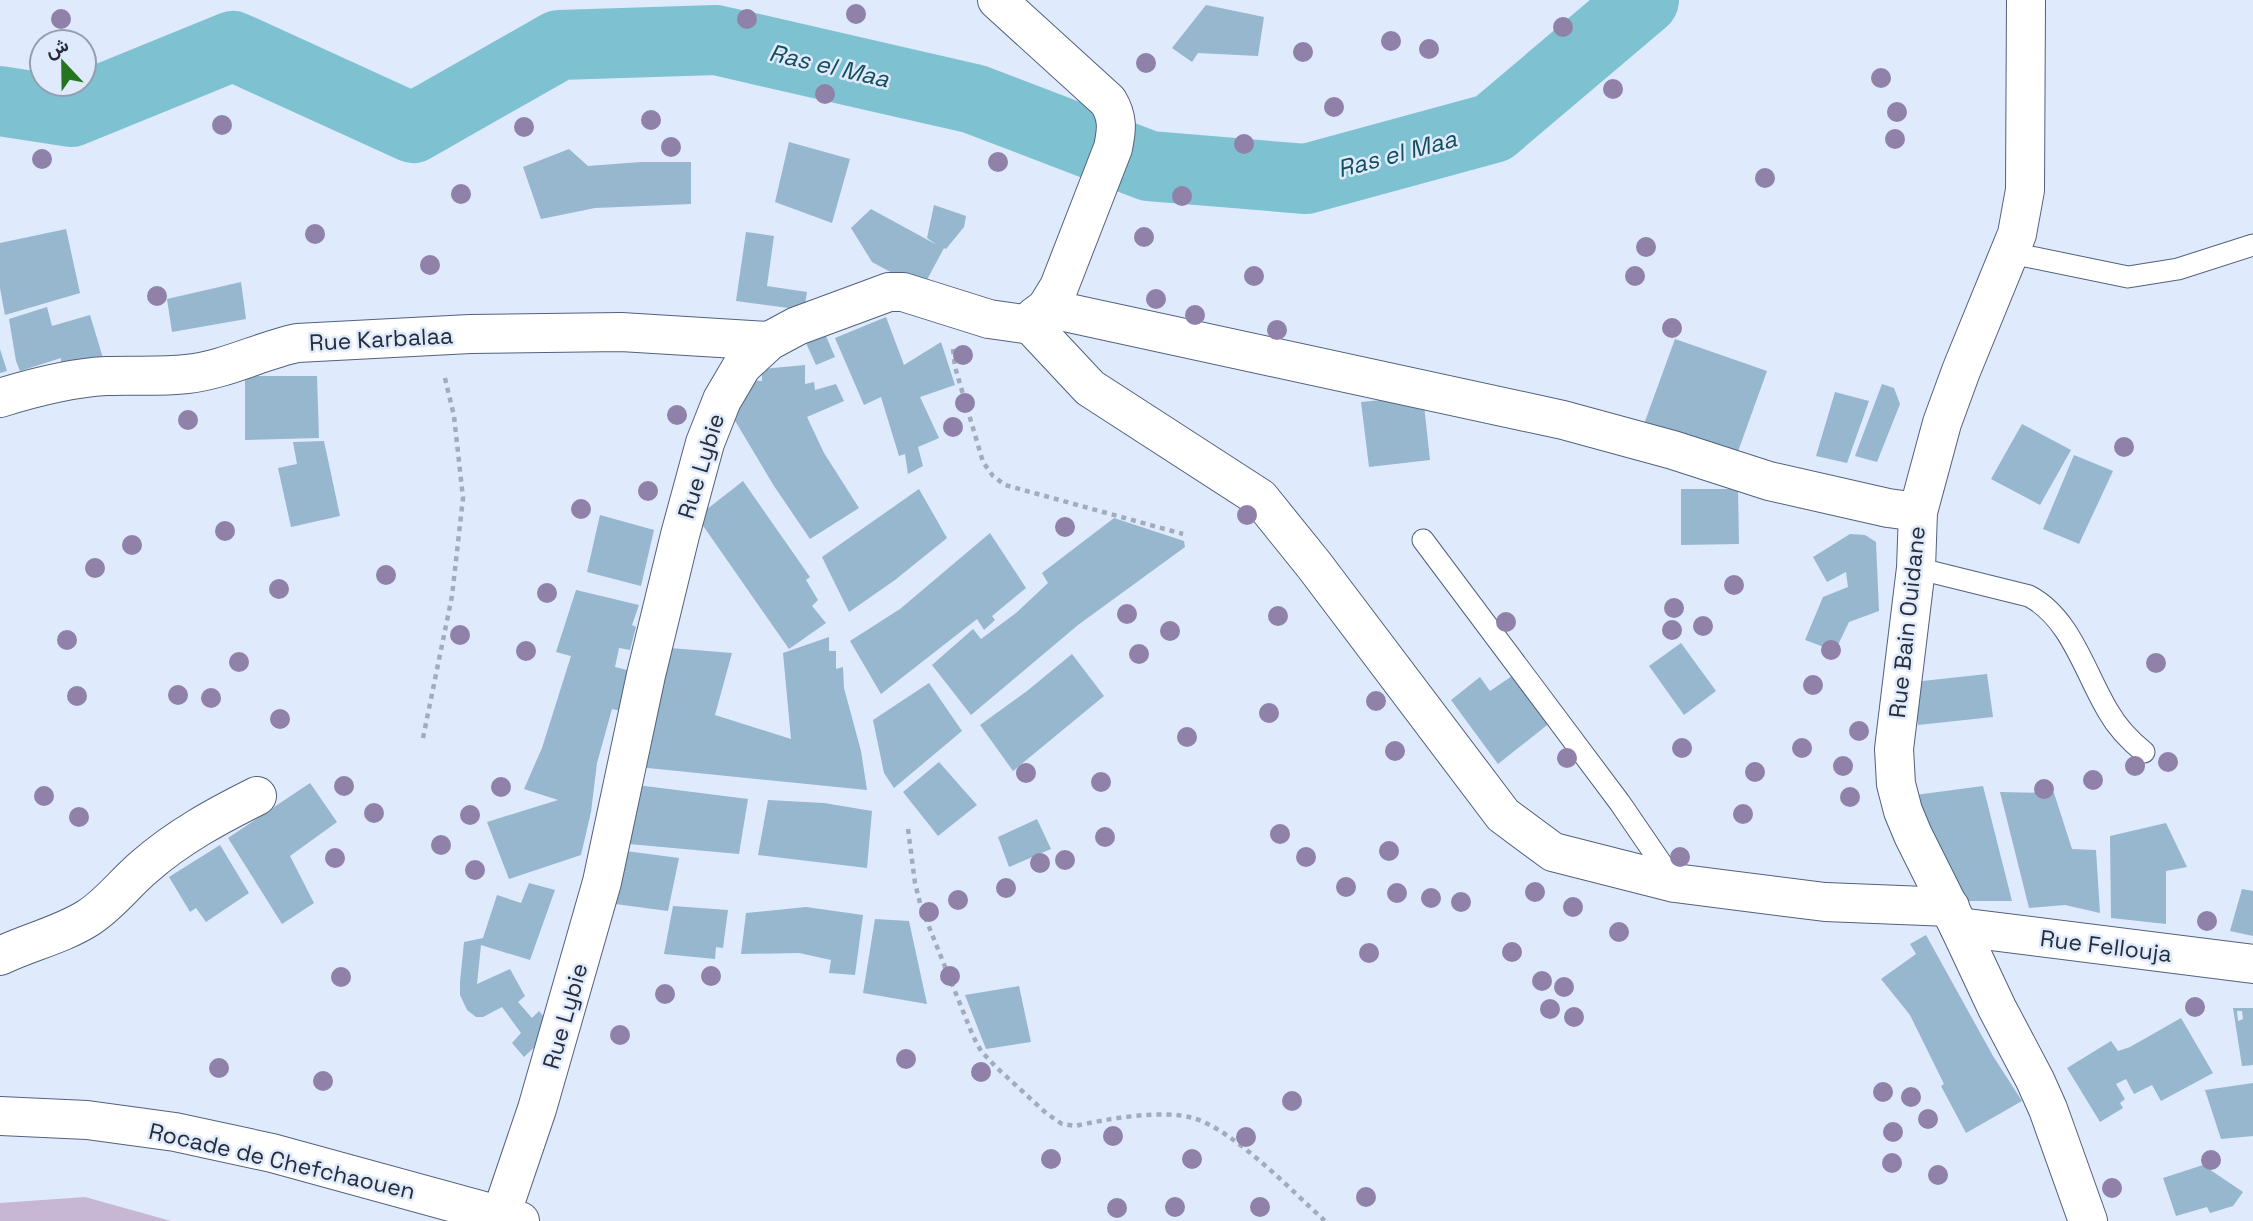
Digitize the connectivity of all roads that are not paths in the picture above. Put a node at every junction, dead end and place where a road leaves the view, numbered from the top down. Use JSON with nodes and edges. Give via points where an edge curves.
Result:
{"nodes":[{"id":1,"x":997,"y":0,"type":"edge"},
{"id":2,"x":2026,"y":0,"type":"edge"},
{"id":3,"x":2253,"y":245,"type":"edge"},
{"id":4,"x":2011,"y":253,"type":"junction"},
{"id":5,"x":1046,"y":307,"type":"junction"},
{"id":6,"x":769,"y":341,"type":"junction"},
{"id":7,"x":0,"y":398,"type":"edge"},
{"id":8,"x":1918,"y":512,"type":"junction"},
{"id":9,"x":1423,"y":540,"type":"dead end"},
{"id":10,"x":1916,"y":568,"type":"junction"},
{"id":11,"x":2144,"y":752,"type":"dead end"},
{"id":12,"x":257,"y":796,"type":"dead end"},
{"id":13,"x":1675,"y":883,"type":"junction"},
{"id":14,"x":1955,"y":917,"type":"junction"},
{"id":15,"x":0,"y":956,"type":"edge"},
{"id":16,"x":2253,"y":964,"type":"edge"},
{"id":17,"x":0,"y":1116,"type":"edge"},
{"id":18,"x":510,"y":1218,"type":"edge"},
{"id":19,"x":2088,"y":1221,"type":"edge"}],
"edges":[{"from":1,"to":5,"type":"street","via":[[1108,100],[1115,113],[1113,148]]},
{"from":2,"to":4,"type":"street","name":"Rue Bain Ouidane","via":[[2025,190]]},
{"from":3,"to":4,"type":"lane","via":[[2178,269],[2128,277]]},
{"from":4,"to":8,"type":"street","name":"Rue Bain Ouidane","via":[[1942,423]]},
{"from":5,"to":6,"type":"street","name":"Rue Lybie","via":[[989,319],[903,292],[889,292]]},
{"from":5,"to":8,"type":"street","name":"Rue Lybie","via":[[1563,420],[1769,481]]},
{"from":5,"to":13,"type":"street","name":"Rue Fellouja","via":[[1090,388],[1260,498],[1503,815],[1553,852]]},
{"from":6,"to":7,"type":"street","name":"Rue Karbalaa","via":[[621,332],[435,335],[297,344],[216,369],[70,379]]},
{"from":6,"to":18,"type":"street","name":"Rue Lybie","via":[[742,366],[705,443],[646,675],[602,882]]},
{"from":8,"to":10,"type":"street","name":"Rue Bain Ouidane"},
{"from":9,"to":13,"type":"lane"},
{"from":10,"to":11,"type":"lane","via":[[2042,603],[2066,632],[2108,713]]},
{"from":10,"to":14,"type":"street","name":"Rue Bain Ouidane","via":[[1894,749],[1896,784],[1913,835]]},
{"from":12,"to":15,"type":"street","via":[[173,843],[92,916]]},
{"from":13,"to":14,"type":"street","name":"Rue Fellouja"},
{"from":14,"to":16,"type":"street","name":"Rue Fellouja"},
{"from":14,"to":19,"type":"street","name":"Rue Bain Ouidane","via":[[2048,1109]]},
{"from":17,"to":18,"type":"street","name":"Rocade de Chefchaouen","via":[[87,1120],[175,1132],[272,1153]]}]}
